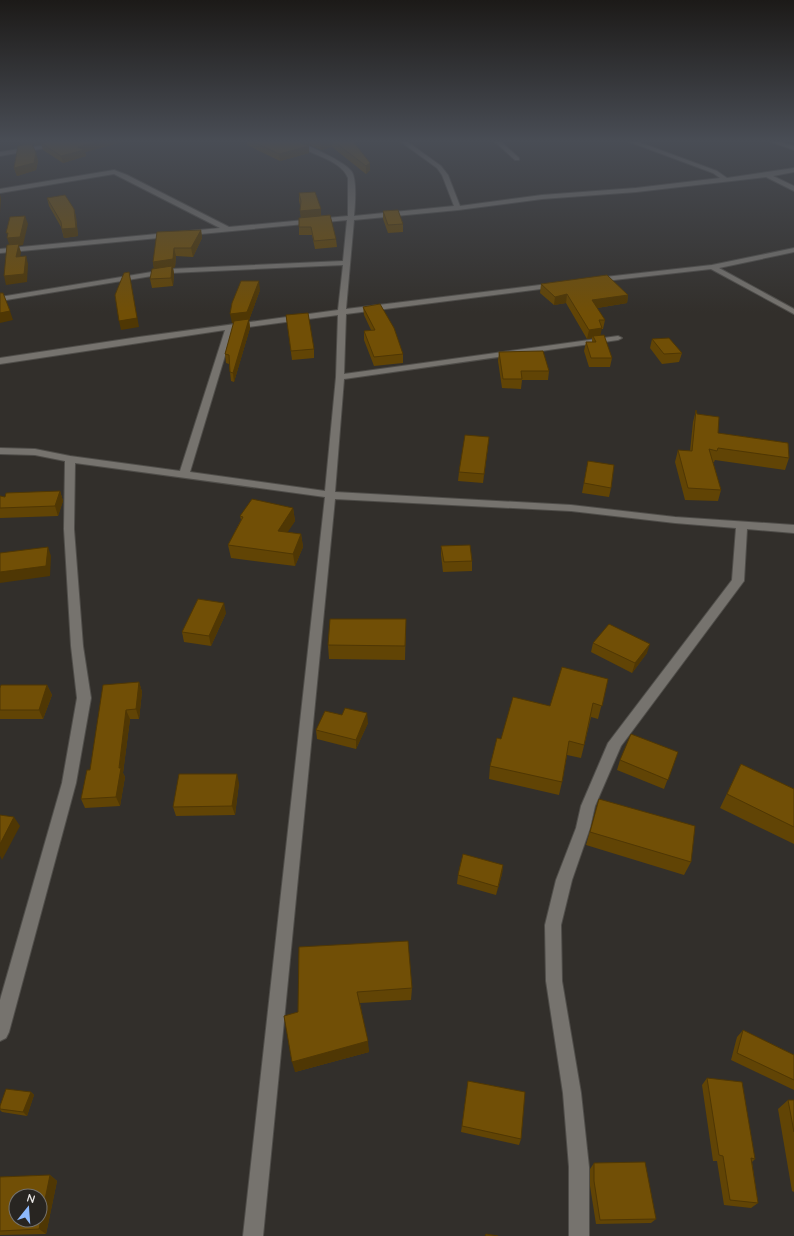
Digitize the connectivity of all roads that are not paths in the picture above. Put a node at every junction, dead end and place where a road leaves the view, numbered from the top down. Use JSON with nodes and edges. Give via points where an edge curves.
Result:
{"nodes":[{"id":1,"x":167,"y":198,"type":"edge"},
{"id":2,"x":352,"y":198,"type":"edge"},
{"id":3,"x":454,"y":198,"type":"edge"},
{"id":4,"x":537,"y":198,"type":"edge"},
{"id":5,"x":458,"y":208,"type":"junction"},
{"id":6,"x":350,"y":219,"type":"junction"},
{"id":7,"x":226,"y":228,"type":"junction"},
{"id":8,"x":794,"y":250,"type":"edge"},
{"id":9,"x":0,"y":251,"type":"edge"},
{"id":10,"x":346,"y":263,"type":"junction"},
{"id":11,"x":712,"y":267,"type":"junction"},
{"id":12,"x":589,"y":281,"type":"edge"},
{"id":13,"x":566,"y":284,"type":"edge"},
{"id":14,"x":0,"y":299,"type":"edge"},
{"id":15,"x":342,"y":312,"type":"junction"},
{"id":16,"x":794,"y":312,"type":"edge"},
{"id":17,"x":230,"y":327,"type":"junction"},
{"id":18,"x":618,"y":338,"type":"dead end"},
{"id":19,"x":0,"y":361,"type":"edge"},
{"id":20,"x":340,"y":377,"type":"junction"},
{"id":21,"x":0,"y":451,"type":"edge"},
{"id":22,"x":70,"y":459,"type":"junction"},
{"id":23,"x":184,"y":474,"type":"junction"},
{"id":24,"x":330,"y":495,"type":"junction"},
{"id":25,"x":742,"y":525,"type":"junction"},
{"id":26,"x":794,"y":529,"type":"edge"},
{"id":27,"x":0,"y":1032,"type":"edge"},
{"id":28,"x":253,"y":1236,"type":"edge"},
{"id":29,"x":579,"y":1236,"type":"edge"}],
"edges":[{"from":1,"to":7,"type":"street"},
{"from":2,"to":6,"type":"street"},
{"from":3,"to":5,"type":"street"},
{"from":4,"to":5,"type":"street"},
{"from":5,"to":6,"type":"street"},
{"from":6,"to":7,"type":"street"},
{"from":6,"to":10,"type":"street"},
{"from":7,"to":9,"type":"street"},
{"from":8,"to":11,"type":"street"},
{"from":10,"to":14,"type":"street","via":[[170,271]]},
{"from":10,"to":15,"type":"street"},
{"from":11,"to":12,"type":"street"},
{"from":11,"to":16,"type":"street"},
{"from":13,"to":15,"type":"street"},
{"from":15,"to":17,"type":"street"},
{"from":15,"to":20,"type":"street"},
{"from":17,"to":19,"type":"street"},
{"from":17,"to":23,"type":"street"},
{"from":18,"to":20,"type":"street"},
{"from":20,"to":24,"type":"street"},
{"from":21,"to":22,"type":"street","via":[[51,454]]},
{"from":22,"to":23,"type":"street"},
{"from":22,"to":27,"type":"street","via":[[68,529],[77,646],[84,698],[69,783]]},
{"from":23,"to":24,"type":"street"},
{"from":24,"to":25,"type":"street","via":[[571,508]]},
{"from":24,"to":28,"type":"street"},
{"from":25,"to":26,"type":"street"},
{"from":25,"to":29,"type":"street","via":[[738,581],[615,743],[588,806],[583,828],[564,880],[553,925],[554,981],[572,1093],[579,1167]]}]}
